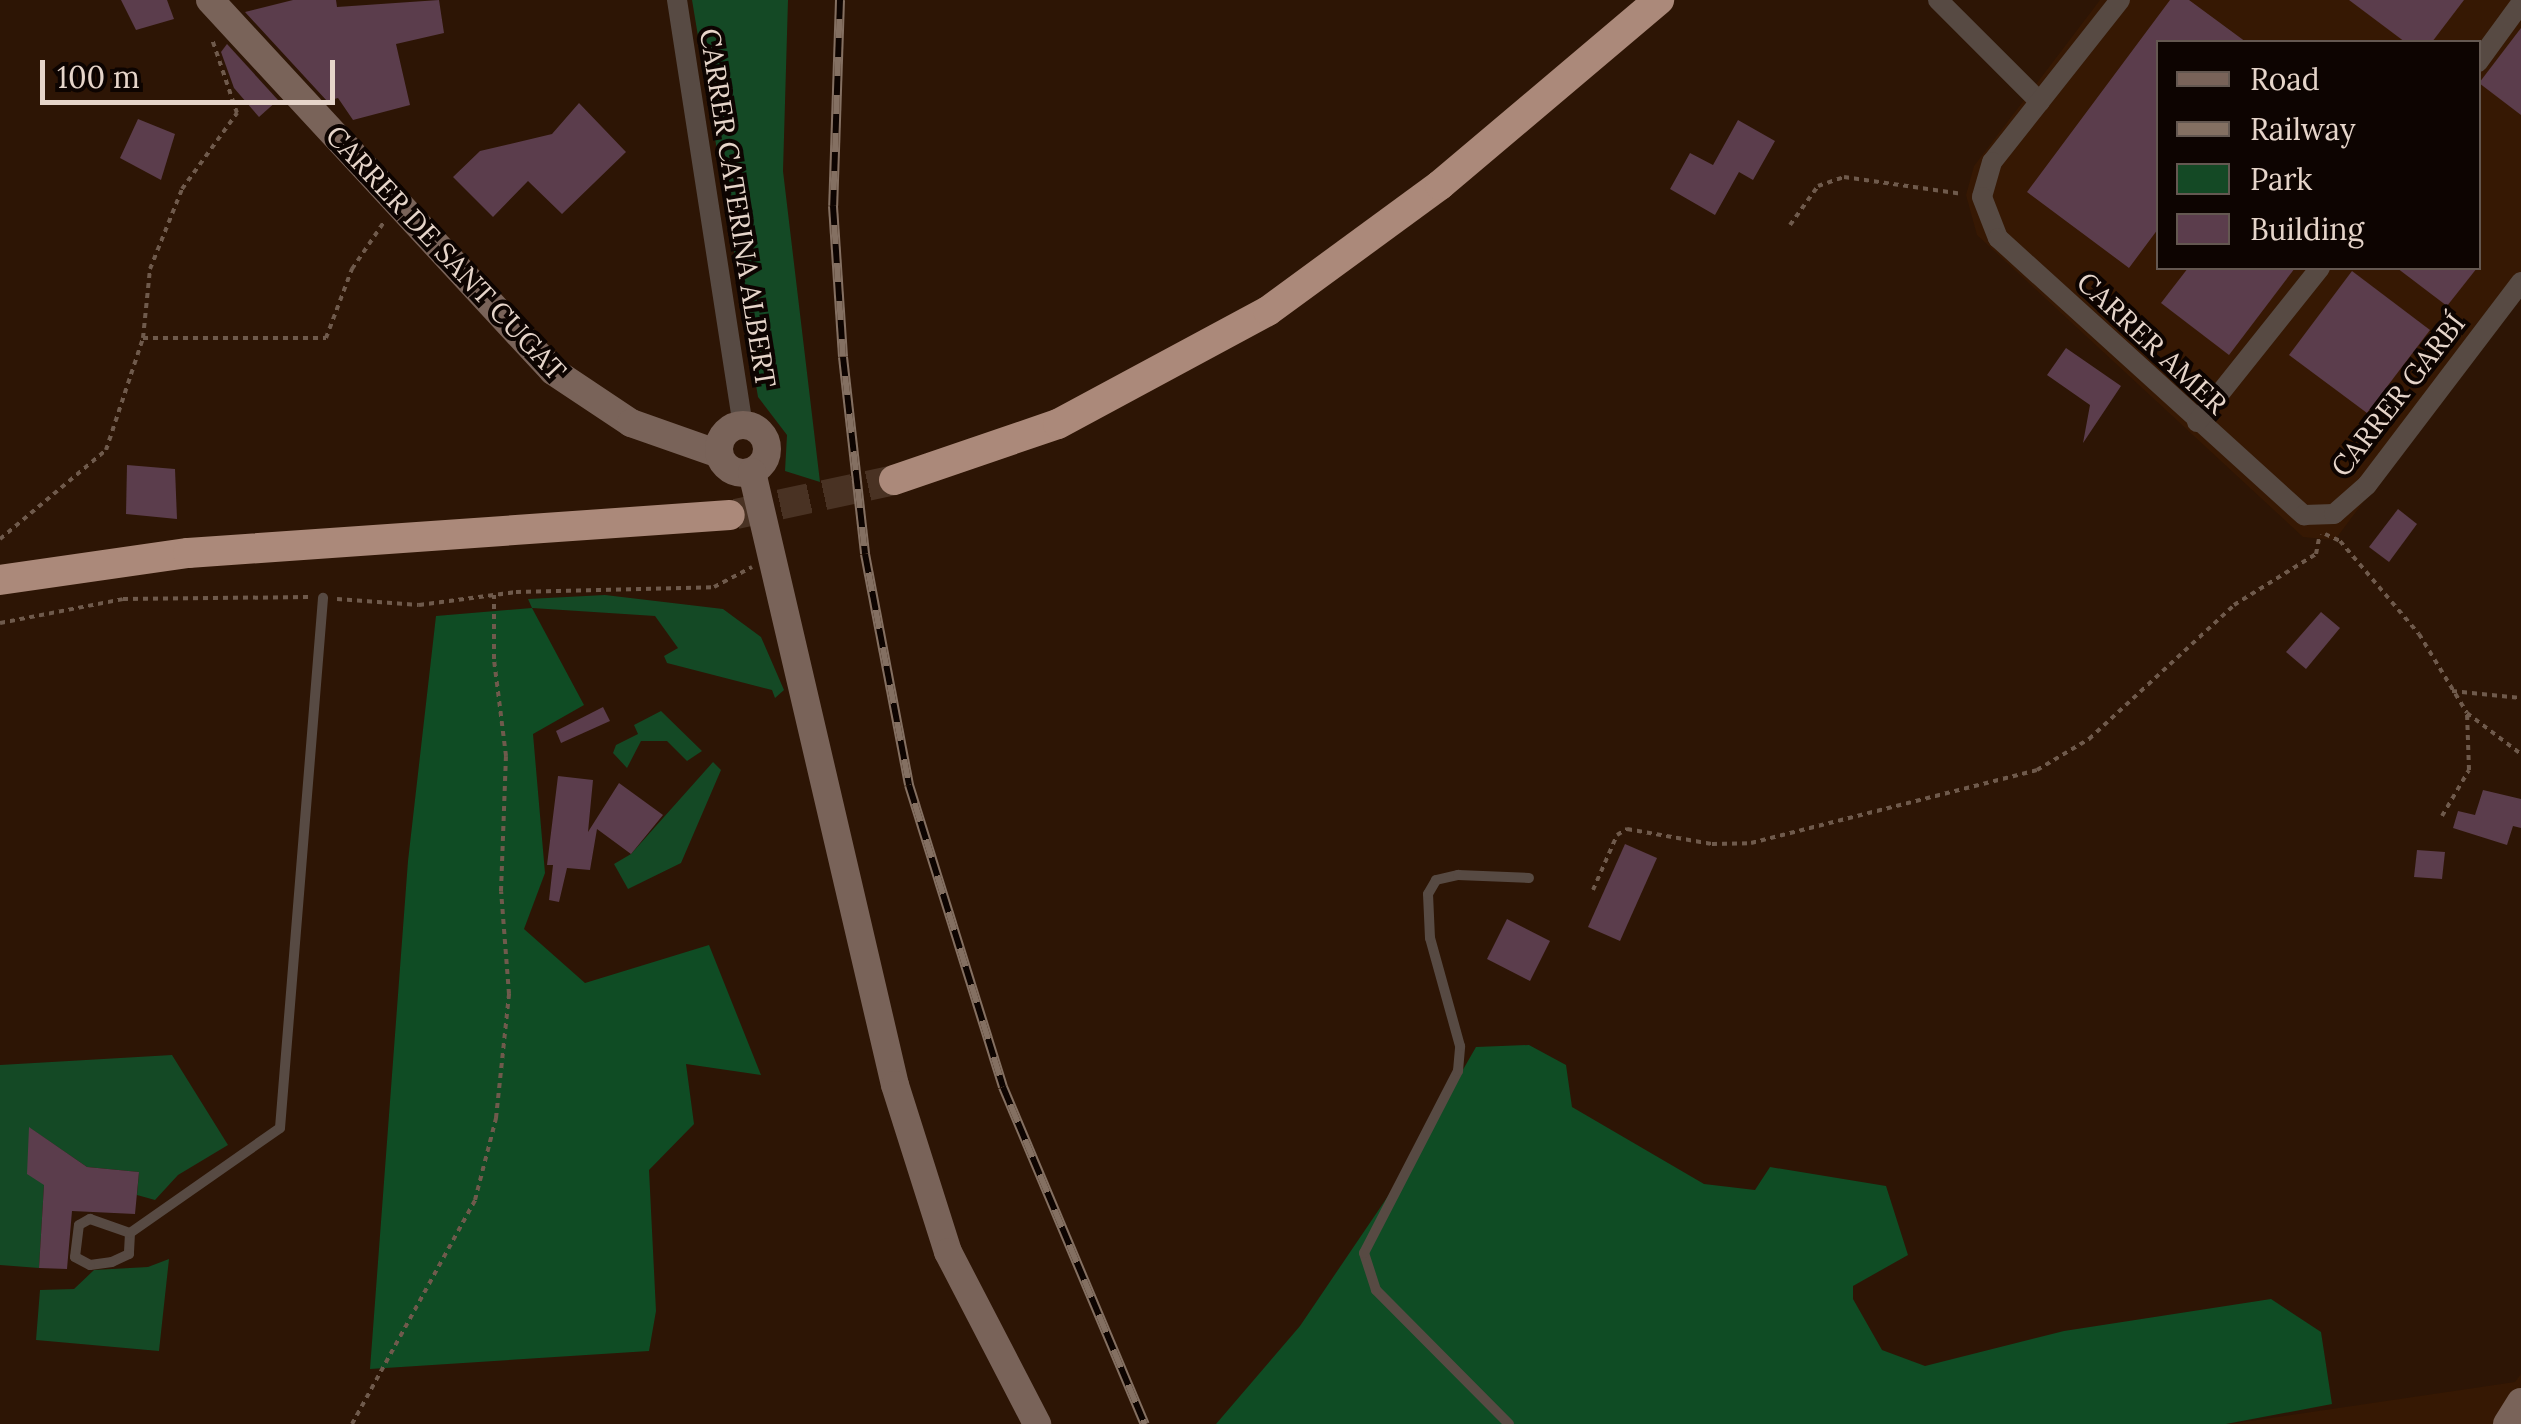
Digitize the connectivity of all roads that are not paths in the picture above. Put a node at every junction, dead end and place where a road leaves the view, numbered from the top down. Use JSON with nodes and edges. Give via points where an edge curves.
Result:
{"nodes":[{"id":1,"x":676,"y":0,"type":"edge"},
{"id":2,"x":1659,"y":0,"type":"edge"},
{"id":3,"x":1938,"y":0,"type":"edge"},
{"id":4,"x":2120,"y":0,"type":"edge"},
{"id":5,"x":2521,"y":3,"type":"edge"},
{"id":6,"x":215,"y":6,"type":"edge"},
{"id":7,"x":2481,"y":58,"type":"edge"},
{"id":8,"x":2040,"y":102,"type":"junction"},
{"id":9,"x":2318,"y":270,"type":"edge"},
{"id":10,"x":2521,"y":282,"type":"edge"},
{"id":11,"x":2197,"y":422,"type":"junction"},
{"id":12,"x":743,"y":425,"type":"junction"},
{"id":13,"x":719,"y":454,"type":"junction"},
{"id":14,"x":752,"y":472,"type":"junction"},
{"id":15,"x":894,"y":480,"type":"tunnel mouth"},
{"id":16,"x":730,"y":515,"type":"tunnel mouth"},
{"id":17,"x":2304,"y":515,"type":"joint"},
{"id":18,"x":0,"y":580,"type":"edge"},
{"id":19,"x":323,"y":598,"type":"road end"},
{"id":20,"x":1529,"y":878,"type":"dead end"},
{"id":21,"x":130,"y":1233,"type":"junction"},
{"id":22,"x":2521,"y":1402,"type":"edge"},
{"id":23,"x":1037,"y":1424,"type":"edge"},
{"id":24,"x":1509,"y":1424,"type":"edge"},
{"id":25,"x":2507,"y":1424,"type":"edge"}],
"edges":[{"from":1,"to":12,"type":"street","name":"CARRER CATERINA ALBERT"},
{"from":2,"to":15,"type":"highway","via":[[1440,185],[1268,312],[1186,362],[1058,424]]},
{"from":3,"to":8,"type":"street"},
{"from":4,"to":8,"type":"street"},
{"from":5,"to":7,"type":"street"},
{"from":6,"to":13,"type":"street","name":"CARRER DE SANT CUGAT","via":[[552,371],[663,437]]},
{"from":8,"to":11,"type":"street","name":"CARRER AMER","via":[[1992,162],[1982,197],[1998,238]]},
{"from":9,"to":11,"type":"street"},
{"from":10,"to":17,"type":"street","name":"CARRER GARBÍ","via":[[2367,485],[2334,514]]},
{"from":11,"to":17,"type":"street","name":"CARRER AMER"},
{"from":12,"to":13,"type":"street","via":[[724,434]]},
{"from":12,"to":14,"type":"street","via":[[756,429],[766,446]]},
{"from":13,"to":14,"type":"street","via":[[731,470]]},
{"from":14,"to":23,"type":"street","via":[[895,1085],[948,1252]]},
{"from":16,"to":18,"type":"highway","via":[[188,552]]},
{"from":19,"to":21,"type":"lane","via":[[280,1128]]},
{"from":20,"to":24,"type":"lane","via":[[1458,875],[1436,880],[1428,894],[1430,938],[1460,1046],[1458,1071],[1451,1096],[1377,1218],[1364,1253],[1376,1290]]},
{"from":21,"to":21,"type":"lane","via":[[90,1219],[79,1225],[75,1256],[90,1265],[112,1262],[129,1254]]},
{"from":22,"to":25,"type":"street"}]}
